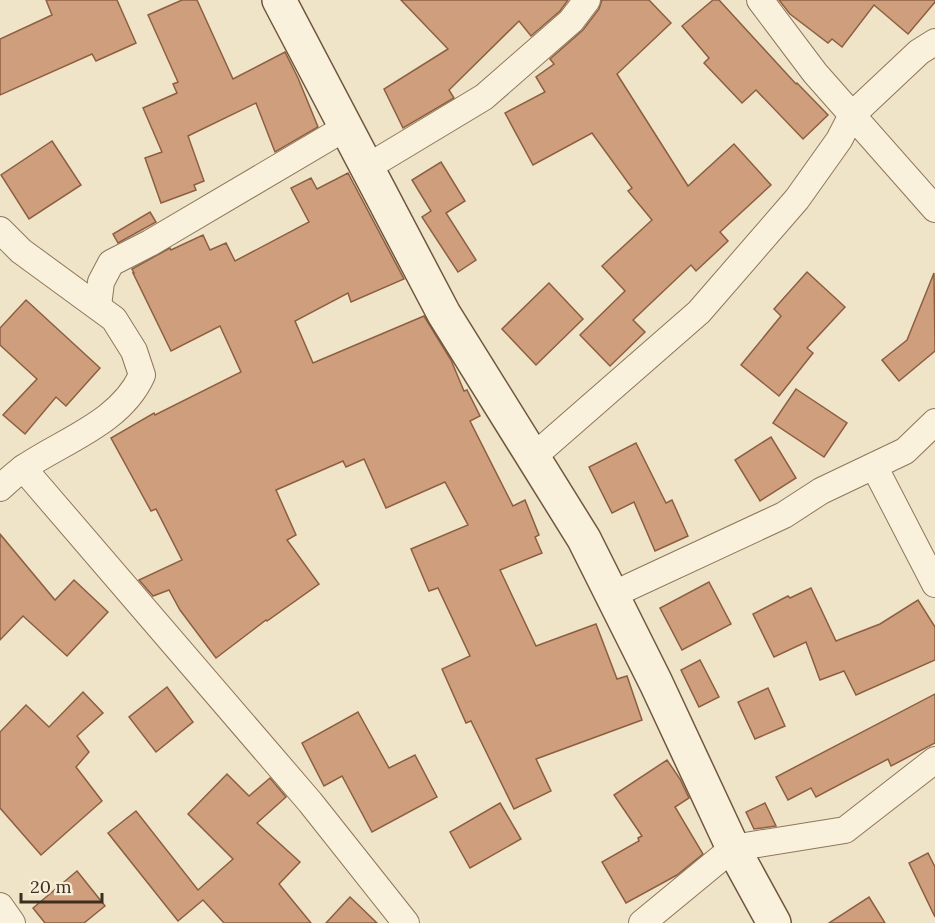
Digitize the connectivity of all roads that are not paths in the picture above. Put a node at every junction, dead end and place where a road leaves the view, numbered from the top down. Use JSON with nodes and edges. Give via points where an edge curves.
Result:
{"nodes":[{"id":1,"x":279,"y":0,"type":"edge"},
{"id":2,"x":587,"y":0,"type":"edge"},
{"id":3,"x":760,"y":0,"type":"edge"},
{"id":4,"x":935,"y":42,"type":"edge"},
{"id":5,"x":852,"y":115,"type":"junction"},
{"id":6,"x":345,"y":128,"type":"junction"},
{"id":7,"x":366,"y":168,"type":"junction"},
{"id":8,"x":935,"y":209,"type":"edge"},
{"id":9,"x":0,"y":230,"type":"edge"},
{"id":10,"x":100,"y":294,"type":"junction"},
{"id":11,"x":935,"y":422,"type":"edge"},
{"id":12,"x":533,"y":457,"type":"junction"},
{"id":13,"x":874,"y":466,"type":"junction"},
{"id":14,"x":23,"y":468,"type":"junction"},
{"id":15,"x":0,"y":488,"type":"edge"},
{"id":16,"x":935,"y":584,"type":"edge"},
{"id":17,"x":612,"y":595,"type":"junction"},
{"id":18,"x":935,"y":760,"type":"edge"},
{"id":19,"x":733,"y":848,"type":"junction"},
{"id":20,"x":0,"y":906,"type":"edge"},
{"id":21,"x":12,"y":923,"type":"edge"},
{"id":22,"x":406,"y":923,"type":"edge"},
{"id":23,"x":642,"y":923,"type":"edge"},
{"id":24,"x":774,"y":923,"type":"edge"}],
"edges":[{"from":1,"to":6,"type":"street"},
{"from":2,"to":7,"type":"street","via":[[570,21],[484,97]]},
{"from":3,"to":5,"type":"street"},
{"from":4,"to":5,"type":"street","via":[[919,52]]},
{"from":5,"to":8,"type":"street"},
{"from":5,"to":12,"type":"street","via":[[797,200],[699,312]]},
{"from":6,"to":7,"type":"street"},
{"from":6,"to":10,"type":"street","via":[[111,263]]},
{"from":7,"to":12,"type":"street","via":[[444,314]]},
{"from":9,"to":10,"type":"street","via":[[21,251],[76,291]]},
{"from":10,"to":14,"type":"street","via":[[134,351],[142,375],[135,391],[102,421]]},
{"from":11,"to":13,"type":"street","via":[[905,451]]},
{"from":12,"to":17,"type":"street","via":[[584,539]]},
{"from":13,"to":16,"type":"street"},
{"from":13,"to":17,"type":"street","via":[[784,514]]},
{"from":14,"to":15,"type":"street"},
{"from":14,"to":22,"type":"street","via":[[310,802]]},
{"from":17,"to":19,"type":"street"},
{"from":18,"to":19,"type":"street","via":[[845,830]]},
{"from":19,"to":23,"type":"street"},
{"from":19,"to":24,"type":"street"},
{"from":20,"to":21,"type":"street"}]}
